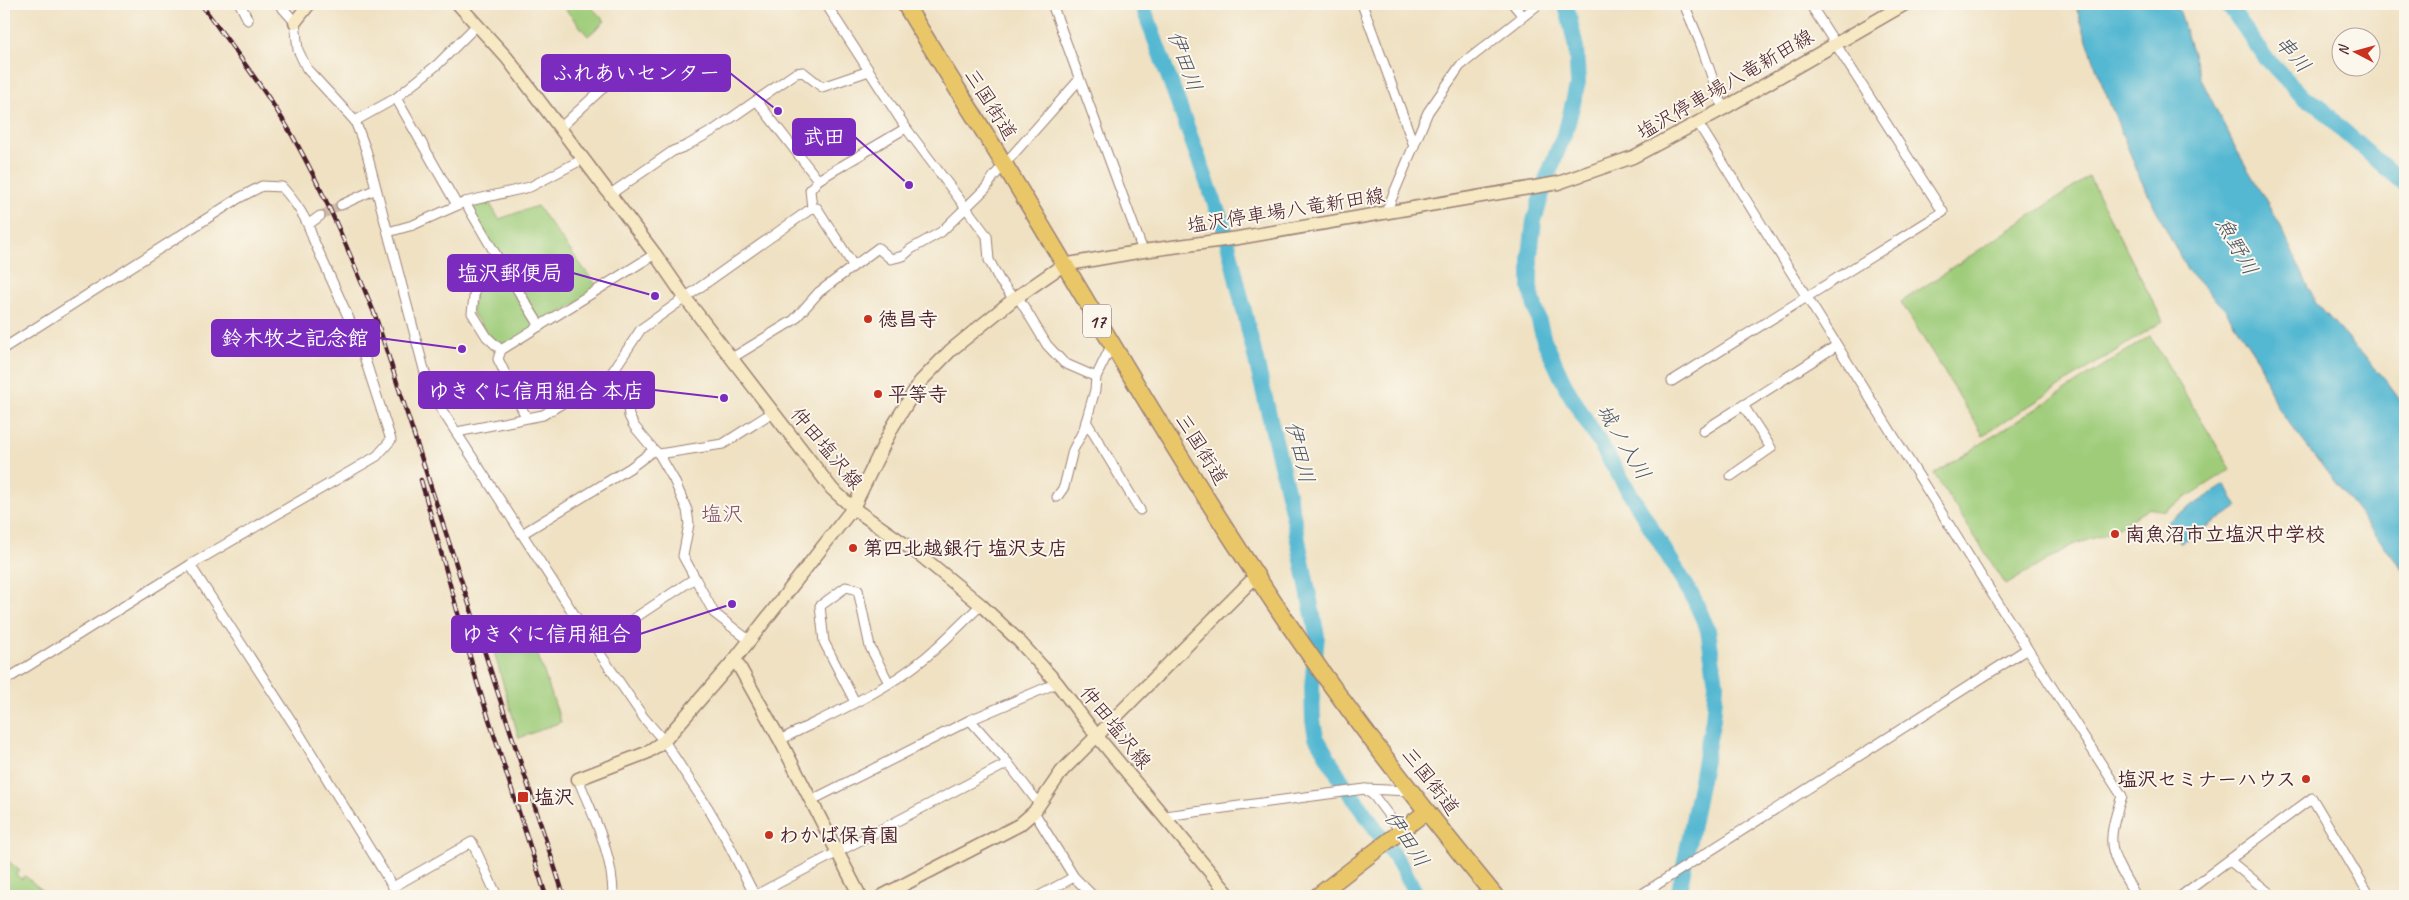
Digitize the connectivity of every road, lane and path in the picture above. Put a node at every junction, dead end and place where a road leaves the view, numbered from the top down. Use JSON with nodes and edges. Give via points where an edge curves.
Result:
{"nodes":[{"id":1,"x":240,"y":4,"type":"edge"},
{"id":2,"x":279,"y":4,"type":"edge"},
{"id":3,"x":309,"y":4,"type":"edge"},
{"id":4,"x":458,"y":4,"type":"edge"},
{"id":5,"x":826,"y":4,"type":"edge"},
{"id":6,"x":905,"y":4,"type":"edge"},
{"id":7,"x":1052,"y":4,"type":"edge"},
{"id":8,"x":1362,"y":4,"type":"edge"},
{"id":9,"x":1513,"y":4,"type":"edge"},
{"id":10,"x":1539,"y":4,"type":"edge"},
{"id":11,"x":1684,"y":4,"type":"edge"},
{"id":12,"x":1810,"y":4,"type":"edge"},
{"id":13,"x":1905,"y":4,"type":"edge"},
{"id":14,"x":1522,"y":15,"type":"junction"},
{"id":15,"x":248,"y":20,"type":"dead end"},
{"id":16,"x":295,"y":22,"type":"junction"},
{"id":17,"x":477,"y":25,"type":"junction"},
{"id":18,"x":1836,"y":42,"type":"junction"},
{"id":19,"x":870,"y":71,"type":"junction"},
{"id":20,"x":619,"y":73,"type":"dead end"},
{"id":21,"x":1079,"y":80,"type":"junction"},
{"id":22,"x":396,"y":98,"type":"junction"},
{"id":23,"x":757,"y":101,"type":"junction"},
{"id":24,"x":1723,"y":109,"type":"junction"},
{"id":25,"x":355,"y":121,"type":"junction"},
{"id":26,"x":1698,"y":123,"type":"junction"},
{"id":27,"x":560,"y":128,"type":"junction"},
{"id":28,"x":906,"y":128,"type":"junction"},
{"id":29,"x":1414,"y":146,"type":"junction"},
{"id":30,"x":583,"y":159,"type":"junction"},
{"id":31,"x":1004,"y":164,"type":"junction"},
{"id":32,"x":818,"y":180,"type":"junction"},
{"id":33,"x":376,"y":189,"type":"junction"},
{"id":34,"x":609,"y":195,"type":"junction"},
{"id":35,"x":341,"y":204,"type":"tunnel mouth"},
{"id":36,"x":461,"y":204,"type":"junction"},
{"id":37,"x":812,"y":208,"type":"junction"},
{"id":38,"x":965,"y":209,"type":"junction"},
{"id":39,"x":1386,"y":212,"type":"junction"},
{"id":40,"x":320,"y":216,"type":"tunnel mouth"},
{"id":41,"x":309,"y":224,"type":"junction"},
{"id":42,"x":388,"y":232,"type":"junction"},
{"id":43,"x":1143,"y":251,"type":"junction"},
{"id":44,"x":655,"y":254,"type":"junction"},
{"id":45,"x":499,"y":260,"type":"junction"},
{"id":46,"x":853,"y":265,"type":"junction"},
{"id":47,"x":1063,"y":265,"type":"junction"},
{"id":48,"x":1807,"y":297,"type":"junction"},
{"id":49,"x":1016,"y":298,"type":"junction"},
{"id":50,"x":686,"y":299,"type":"junction"},
{"id":51,"x":540,"y":326,"type":"junction"},
{"id":52,"x":1112,"y":344,"type":"junction"},
{"id":53,"x":1836,"y":346,"type":"junction"},
{"id":54,"x":4,"y":348,"type":"edge"},
{"id":55,"x":501,"y":350,"type":"junction"},
{"id":56,"x":732,"y":358,"type":"junction"},
{"id":57,"x":611,"y":374,"type":"junction"},
{"id":58,"x":1096,"y":377,"type":"junction"},
{"id":59,"x":1672,"y":381,"type":"dead end"},
{"id":60,"x":1743,"y":405,"type":"junction"},
{"id":61,"x":773,"y":412,"type":"junction"},
{"id":62,"x":526,"y":417,"type":"junction"},
{"id":63,"x":1086,"y":421,"type":"junction"},
{"id":64,"x":1703,"y":431,"type":"dead end"},
{"id":65,"x":457,"y":432,"type":"junction"},
{"id":66,"x":656,"y":452,"type":"junction"},
{"id":67,"x":1732,"y":476,"type":"dead end"},
{"id":68,"x":1057,"y":497,"type":"dead end"},
{"id":69,"x":853,"y":508,"type":"junction"},
{"id":70,"x":1140,"y":510,"type":"dead end"},
{"id":71,"x":522,"y":534,"type":"junction"},
{"id":72,"x":190,"y":565,"type":"junction"},
{"id":73,"x":1256,"y":576,"type":"junction"},
{"id":74,"x":695,"y":578,"type":"junction"},
{"id":75,"x":981,"y":605,"type":"junction"},
{"id":76,"x":750,"y":641,"type":"junction"},
{"id":77,"x":594,"y":645,"type":"junction"},
{"id":78,"x":2028,"y":649,"type":"junction"},
{"id":79,"x":736,"y":659,"type":"junction"},
{"id":80,"x":4,"y":682,"type":"edge"},
{"id":81,"x":889,"y":683,"type":"junction"},
{"id":82,"x":1057,"y":683,"type":"junction"},
{"id":83,"x":855,"y":702,"type":"junction"},
{"id":84,"x":970,"y":720,"type":"junction"},
{"id":85,"x":1096,"y":735,"type":"junction"},
{"id":86,"x":780,"y":740,"type":"junction"},
{"id":87,"x":664,"y":741,"type":"junction"},
{"id":88,"x":1008,"y":762,"type":"junction"},
{"id":89,"x":578,"y":779,"type":"joint"},
{"id":90,"x":1364,"y":788,"type":"junction"},
{"id":91,"x":1411,"y":791,"type":"junction"},
{"id":92,"x":810,"y":801,"type":"junction"},
{"id":93,"x":1037,"y":808,"type":"junction"},
{"id":94,"x":1428,"y":811,"type":"junction"},
{"id":95,"x":1165,"y":816,"type":"junction"},
{"id":96,"x":1401,"y":832,"type":"junction"},
{"id":97,"x":837,"y":853,"type":"junction"},
{"id":98,"x":2230,"y":861,"type":"junction"},
{"id":99,"x":1074,"y":877,"type":"junction"},
{"id":100,"x":497,"y":896,"type":"edge"},
{"id":101,"x":613,"y":896,"type":"edge"},
{"id":102,"x":755,"y":896,"type":"edge"},
{"id":103,"x":860,"y":896,"type":"edge"},
{"id":104,"x":882,"y":896,"type":"edge"},
{"id":105,"x":1040,"y":896,"type":"edge"},
{"id":106,"x":1093,"y":896,"type":"edge"},
{"id":107,"x":1230,"y":896,"type":"edge"},
{"id":108,"x":1317,"y":896,"type":"edge"},
{"id":109,"x":1495,"y":896,"type":"edge"},
{"id":110,"x":1639,"y":896,"type":"edge"},
{"id":111,"x":2136,"y":896,"type":"edge"},
{"id":112,"x":2181,"y":896,"type":"edge"},
{"id":113,"x":2273,"y":896,"type":"edge"},
{"id":114,"x":2370,"y":896,"type":"edge"}],
"edges":[{"from":1,"to":15,"type":"street"},
{"from":2,"to":16,"type":"street"},
{"from":3,"to":16,"type":"main road"},
{"from":4,"to":17,"type":"main road","name":"仲田塩沢線"},
{"from":5,"to":19,"type":"street"},
{"from":6,"to":31,"type":"highway","name":"三国街道","number":"17"},
{"from":7,"to":21,"type":"street"},
{"from":8,"to":29,"type":"street"},
{"from":9,"to":14,"type":"street"},
{"from":10,"to":14,"type":"street"},
{"from":11,"to":24,"type":"street"},
{"from":12,"to":18,"type":"street"},
{"from":13,"to":18,"type":"main road","name":"塩沢停車場八竜新田線"},
{"from":14,"to":29,"type":"street","via":[[1460,66],[1428,112]]},
{"from":16,"to":25,"type":"street","via":[[298,50],[307,70]]},
{"from":17,"to":22,"type":"street","via":[[438,64]]},
{"from":17,"to":27,"type":"main road","name":"仲田塩沢線","via":[[507,58]]},
{"from":18,"to":24,"type":"main road","name":"塩沢停車場八竜新田線"},
{"from":18,"to":48,"type":"street","via":[[1943,212]]},
{"from":19,"to":23,"type":"street","via":[[822,87],[803,72],[796,72]]},
{"from":19,"to":28,"type":"street"},
{"from":20,"to":27,"type":"street"},
{"from":21,"to":31,"type":"street"},
{"from":21,"to":43,"type":"street"},
{"from":22,"to":25,"type":"street"},
{"from":22,"to":36,"type":"street"},
{"from":23,"to":32,"type":"street"},
{"from":23,"to":34,"type":"street"},
{"from":24,"to":26,"type":"main road","name":"塩沢停車場八竜新田線"},
{"from":25,"to":33,"type":"street"},
{"from":26,"to":39,"type":"main road","name":"塩沢停車場八竜新田線","via":[[1633,157],[1558,183]]},
{"from":26,"to":48,"type":"street"},
{"from":27,"to":30,"type":"main road","name":"仲田塩沢線"},
{"from":28,"to":32,"type":"street"},
{"from":28,"to":38,"type":"street"},
{"from":29,"to":39,"type":"street"},
{"from":30,"to":34,"type":"main road","name":"仲田塩沢線"},
{"from":30,"to":36,"type":"street","via":[[530,187]]},
{"from":31,"to":38,"type":"street"},
{"from":31,"to":47,"type":"highway","name":"三国街道","number":"17"},
{"from":32,"to":37,"type":"street","via":[[810,190]]},
{"from":33,"to":35,"type":"street"},
{"from":33,"to":42,"type":"street"},
{"from":34,"to":44,"type":"main road","name":"仲田塩沢線"},
{"from":36,"to":42,"type":"street"},
{"from":36,"to":45,"type":"street"},
{"from":37,"to":46,"type":"street","via":[[817,208]]},
{"from":37,"to":50,"type":"street"},
{"from":38,"to":46,"type":"street","via":[[941,232],[903,256],[891,259],[878,248]]},
{"from":38,"to":49,"type":"street","via":[[987,236],[989,260],[1000,281]]},
{"from":39,"to":43,"type":"main road","name":"塩沢停車場八竜新田線","via":[[1210,243]]},
{"from":40,"to":41,"type":"street"},
{"from":41,"to":54,"type":"street","via":[[282,187],[262,186]]},
{"from":41,"to":72,"type":"street","via":[[359,341],[390,440],[376,456]]},
{"from":42,"to":65,"type":"street","via":[[430,392]]},
{"from":43,"to":47,"type":"main road","name":"塩沢停車場八竜新田線"},
{"from":44,"to":50,"type":"main road","name":"仲田塩沢線"},
{"from":44,"to":51,"type":"street"},
{"from":45,"to":51,"type":"street"},
{"from":45,"to":55,"type":"street","via":[[477,273],[472,313],[487,337]]},
{"from":46,"to":56,"type":"street","via":[[819,292],[794,320]]},
{"from":47,"to":49,"type":"main road"},
{"from":47,"to":52,"type":"highway","name":"三国街道","number":"17"},
{"from":48,"to":53,"type":"street"},
{"from":48,"to":59,"type":"street"},
{"from":49,"to":58,"type":"street","via":[[1064,364]]},
{"from":49,"to":69,"type":"main road","via":[[951,350],[920,382],[892,426]]},
{"from":50,"to":56,"type":"main road","name":"仲田塩沢線"},
{"from":50,"to":57,"type":"street","via":[[640,329]]},
{"from":51,"to":55,"type":"street"},
{"from":52,"to":58,"type":"street"},
{"from":52,"to":73,"type":"highway","name":"三国街道","number":"17"},
{"from":53,"to":60,"type":"street"},
{"from":53,"to":78,"type":"street"},
{"from":55,"to":62,"type":"street","via":[[498,359]]},
{"from":56,"to":61,"type":"main road","name":"仲田塩沢線"},
{"from":57,"to":62,"type":"street","via":[[542,414]]},
{"from":57,"to":66,"type":"street","via":[[627,397],[629,416],[634,426]]},
{"from":58,"to":63,"type":"street"},
{"from":60,"to":64,"type":"street"},
{"from":60,"to":67,"type":"street","via":[[1771,448]]},
{"from":61,"to":66,"type":"street","via":[[723,444]]},
{"from":61,"to":69,"type":"main road","name":"仲田塩沢線","via":[[832,488]]},
{"from":62,"to":65,"type":"street"},
{"from":63,"to":68,"type":"street","via":[[1073,450],[1066,482]]},
{"from":63,"to":70,"type":"street"},
{"from":65,"to":71,"type":"street"},
{"from":66,"to":71,"type":"street"},
{"from":66,"to":74,"type":"street","via":[[674,480],[687,510],[689,524],[684,556]]},
{"from":69,"to":75,"type":"main road","name":"仲田塩沢線","via":[[920,555]]},
{"from":69,"to":76,"type":"main road"},
{"from":71,"to":77,"type":"street"},
{"from":72,"to":80,"type":"street"},
{"from":72,"to":100,"type":"street","via":[[296,728],[393,887],[472,842]]},
{"from":73,"to":85,"type":"main road"},
{"from":73,"to":91,"type":"highway","name":"三国街道","number":"17","via":[[1317,666]]},
{"from":74,"to":76,"type":"street","via":[[714,613]]},
{"from":74,"to":77,"type":"street"},
{"from":75,"to":81,"type":"street","via":[[925,658]]},
{"from":75,"to":82,"type":"main road","name":"仲田塩沢線"},
{"from":76,"to":79,"type":"main road"},
{"from":77,"to":87,"type":"street","via":[[644,718]]},
{"from":78,"to":110,"type":"street"},
{"from":78,"to":111,"type":"street","via":[[2122,796],[2110,843],[2114,861]]},
{"from":79,"to":86,"type":"main road"},
{"from":79,"to":87,"type":"main road"},
{"from":81,"to":83,"type":"street"},
{"from":81,"to":83,"type":"street","via":[[870,647],[858,590],[846,586],[820,606],[824,642]]},
{"from":82,"to":84,"type":"street"},
{"from":82,"to":85,"type":"main road","name":"仲田塩沢線"},
{"from":83,"to":86,"type":"street"},
{"from":84,"to":88,"type":"street"},
{"from":84,"to":92,"type":"street"},
{"from":85,"to":93,"type":"main road","via":[[1062,771]]},
{"from":85,"to":95,"type":"main road","name":"仲田塩沢線"},
{"from":86,"to":92,"type":"main road"},
{"from":87,"to":89,"type":"main road","via":[[646,753]]},
{"from":87,"to":102,"type":"street","via":[[725,837]]},
{"from":88,"to":93,"type":"street"},
{"from":88,"to":97,"type":"street"},
{"from":89,"to":101,"type":"street","via":[[608,853],[613,873]]},
{"from":90,"to":91,"type":"street"},
{"from":90,"to":95,"type":"street"},
{"from":90,"to":96,"type":"street","via":[[1374,796]]},
{"from":91,"to":94,"type":"highway","name":"三国街道","number":"17"},
{"from":92,"to":97,"type":"main road"},
{"from":93,"to":99,"type":"street"},
{"from":93,"to":104,"type":"main road","via":[[1019,825]]},
{"from":94,"to":96,"type":"main road"},
{"from":94,"to":109,"type":"highway","name":"三国街道","number":"17"},
{"from":95,"to":107,"type":"main road","name":"仲田塩沢線"},
{"from":96,"to":108,"type":"main road"},
{"from":97,"to":102,"type":"street"},
{"from":97,"to":103,"type":"main road"},
{"from":98,"to":112,"type":"street"},
{"from":98,"to":113,"type":"street"},
{"from":98,"to":114,"type":"street","via":[[2312,798]]},
{"from":99,"to":105,"type":"street"},
{"from":99,"to":106,"type":"street"}]}
